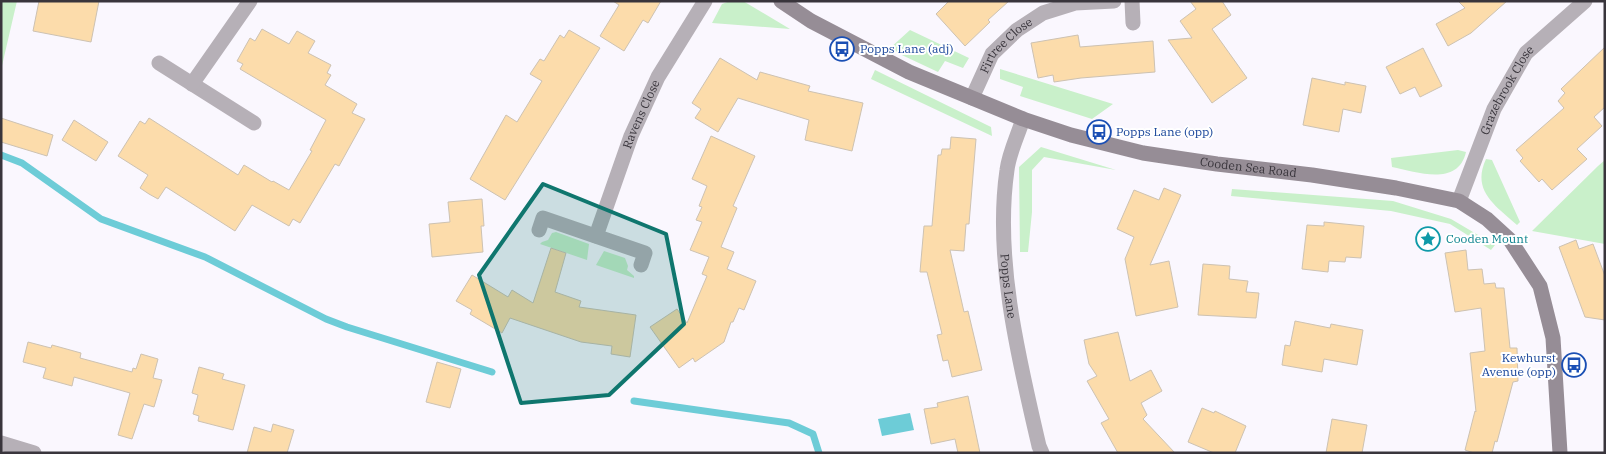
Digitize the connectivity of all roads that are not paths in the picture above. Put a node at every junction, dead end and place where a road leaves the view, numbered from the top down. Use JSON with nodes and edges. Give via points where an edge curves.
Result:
{"nodes":[{"id":1,"x":250,"y":1,"type":"edge"},
{"id":2,"x":705,"y":1,"type":"edge"},
{"id":3,"x":781,"y":1,"type":"edge"},
{"id":4,"x":1114,"y":1,"type":"edge"},
{"id":5,"x":1132,"y":1,"type":"edge"},
{"id":6,"x":1585,"y":1,"type":"edge"},
{"id":7,"x":1133,"y":23,"type":"dead end"},
{"id":8,"x":159,"y":63,"type":"dead end"},
{"id":9,"x":192,"y":84,"type":"junction"},
{"id":10,"x":972,"y":98,"type":"junction"},
{"id":11,"x":1023,"y":119,"type":"junction"},
{"id":12,"x":254,"y":123,"type":"dead end"},
{"id":13,"x":1459,"y":200,"type":"junction"},
{"id":14,"x":538,"y":230,"type":"dead end"},
{"id":15,"x":596,"y":236,"type":"junction"},
{"id":16,"x":641,"y":264,"type":"dead end"},
{"id":17,"x":1,"y":443,"type":"edge"},
{"id":18,"x":34,"y":453,"type":"edge"},
{"id":19,"x":1042,"y":453,"type":"edge"},
{"id":20,"x":1560,"y":453,"type":"edge"}],
"edges":[{"from":1,"to":9,"type":"street"},
{"from":2,"to":15,"type":"street","name":"Ravens Close","via":[[658,77],[631,136]]},
{"from":3,"to":10,"type":"main road","name":"Cooden Sea Road","via":[[811,21],[909,72]]},
{"from":4,"to":10,"type":"street","name":"Firtree Close","via":[[1075,3],[1043,13],[1017,30],[992,54]]},
{"from":5,"to":7,"type":"street"},
{"from":6,"to":13,"type":"street","name":"Grazebrook Close","via":[[1526,53],[1494,109]]},
{"from":8,"to":9,"type":"street"},
{"from":9,"to":12,"type":"street"},
{"from":10,"to":11,"type":"main road","name":"Cooden Sea Road"},
{"from":11,"to":13,"type":"main road","name":"Cooden Sea Road","via":[[1143,153],[1331,178]]},
{"from":11,"to":19,"type":"street","name":"Popps Lane","via":[[1007,169],[1003,228],[1009,304]]},
{"from":13,"to":20,"type":"main road","name":"Cooden Sea Road","via":[[1510,240],[1540,286],[1553,338]]},
{"from":14,"to":15,"type":"street","via":[[542,218]]},
{"from":15,"to":16,"type":"street","via":[[645,253]]},
{"from":17,"to":18,"type":"street"}]}
